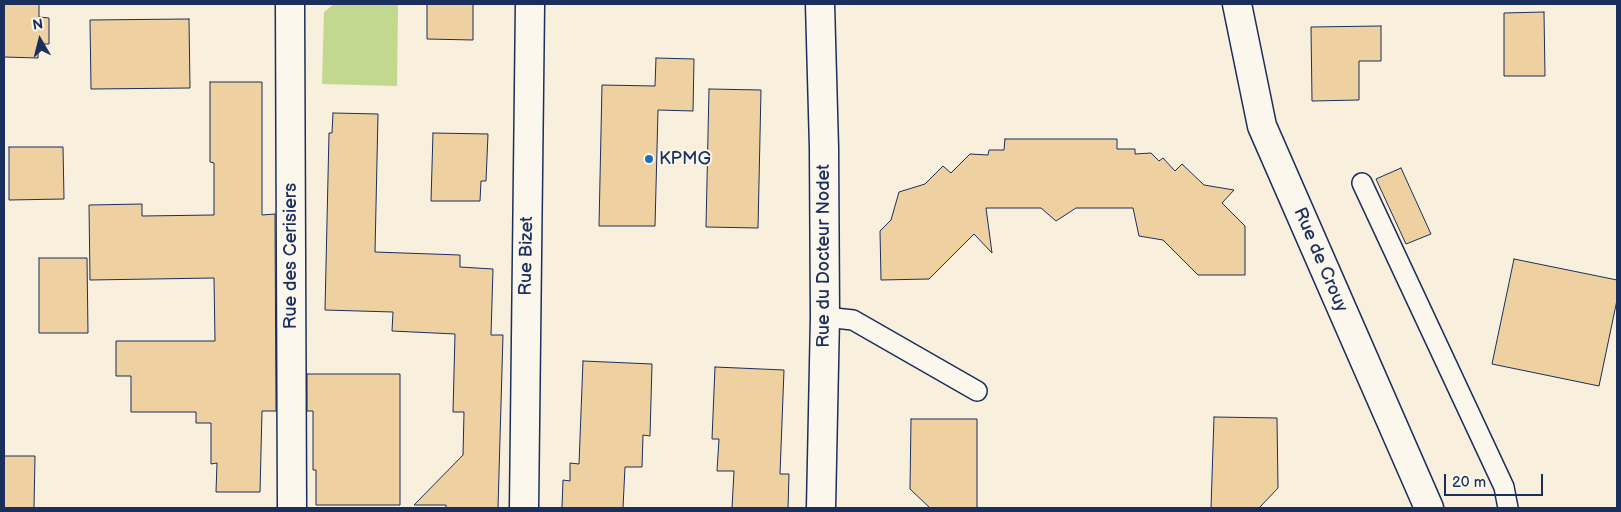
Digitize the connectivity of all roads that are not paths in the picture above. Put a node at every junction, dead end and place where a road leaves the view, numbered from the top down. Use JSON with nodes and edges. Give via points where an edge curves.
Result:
{"nodes":[{"id":1,"x":290,"y":4,"type":"edge"},
{"id":2,"x":530,"y":4,"type":"edge"},
{"id":3,"x":820,"y":4,"type":"edge"},
{"id":4,"x":1237,"y":4,"type":"edge"},
{"id":5,"x":1362,"y":183,"type":"dead end"},
{"id":6,"x":825,"y":317,"type":"junction"},
{"id":7,"x":977,"y":391,"type":"dead end"},
{"id":8,"x":292,"y":508,"type":"edge"},
{"id":9,"x":524,"y":508,"type":"edge"},
{"id":10,"x":821,"y":508,"type":"edge"},
{"id":11,"x":1428,"y":508,"type":"edge"},
{"id":12,"x":1508,"y":508,"type":"edge"}],
"edges":[{"from":1,"to":8,"type":"street","name":"Rue des Cerisiers"},
{"from":2,"to":9,"type":"street","name":"Rue Bizet"},
{"from":3,"to":6,"type":"street","name":"Rue du Docteur Nodet"},
{"from":4,"to":11,"type":"street","name":"Rue de Crouy","via":[[1262,126]]},
{"from":5,"to":12,"type":"lane","via":[[1504,487]]},
{"from":6,"to":7,"type":"lane","via":[[853,320]]},
{"from":6,"to":10,"type":"street","name":"Rue du Docteur Nodet"}]}
